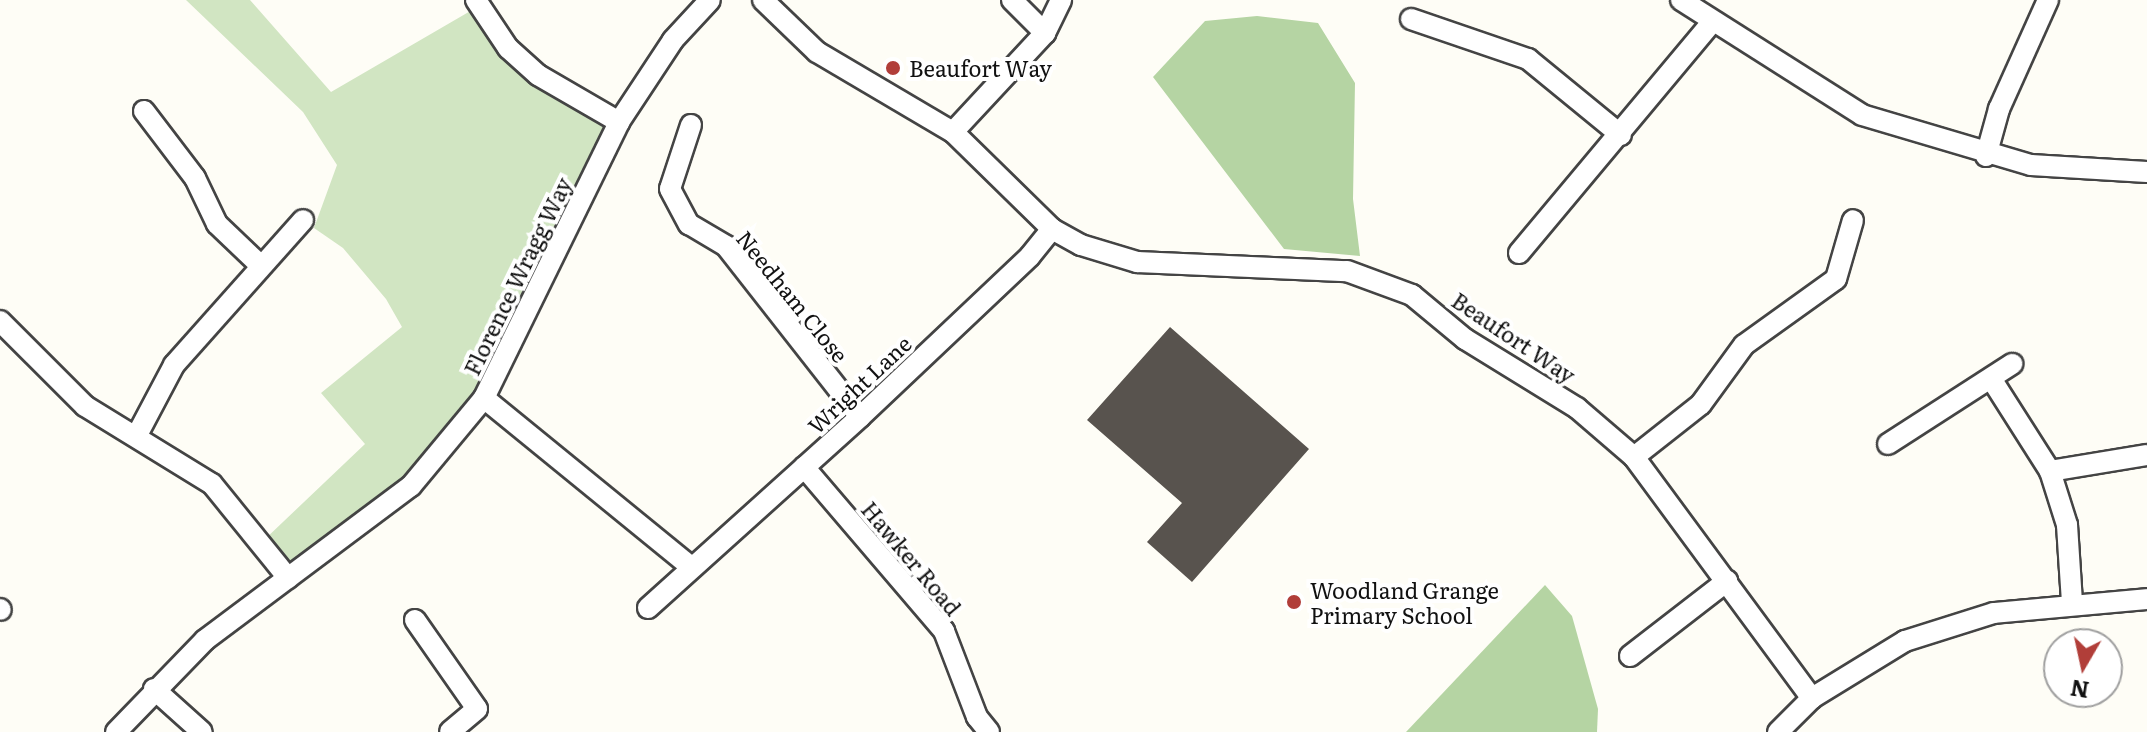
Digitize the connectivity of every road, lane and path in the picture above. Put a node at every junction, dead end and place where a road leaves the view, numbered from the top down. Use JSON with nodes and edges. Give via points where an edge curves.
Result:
{"nodes":[{"id":1,"x":476,"y":0,"type":"edge"},
{"id":2,"x":710,"y":0,"type":"edge"},
{"id":3,"x":763,"y":0,"type":"edge"},
{"id":4,"x":1012,"y":0,"type":"edge"},
{"id":5,"x":1061,"y":0,"type":"edge"},
{"id":6,"x":1681,"y":0,"type":"edge"},
{"id":7,"x":2048,"y":0,"type":"edge"},
{"id":8,"x":1411,"y":19,"type":"dead end"},
{"id":9,"x":1711,"y":23,"type":"junction"},
{"id":10,"x":1045,"y":33,"type":"junction"},
{"id":11,"x":144,"y":111,"type":"dead end"},
{"id":12,"x":619,"y":122,"type":"junction"},
{"id":13,"x":691,"y":125,"type":"dead end"},
{"id":14,"x":953,"y":132,"type":"junction"},
{"id":15,"x":1621,"y":135,"type":"junction"},
{"id":16,"x":1986,"y":156,"type":"junction"},
{"id":17,"x":2147,"y":172,"type":"edge"},
{"id":18,"x":303,"y":220,"type":"dead end"},
{"id":19,"x":1853,"y":220,"type":"dead end"},
{"id":20,"x":1052,"y":229,"type":"junction"},
{"id":21,"x":1519,"y":253,"type":"dead end"},
{"id":22,"x":260,"y":265,"type":"junction"},
{"id":23,"x":0,"y":322,"type":"edge"},
{"id":24,"x":2012,"y":364,"type":"dead end"},
{"id":25,"x":1992,"y":380,"type":"junction"},
{"id":26,"x":484,"y":398,"type":"junction"},
{"id":27,"x":860,"y":417,"type":"junction"},
{"id":28,"x":137,"y":435,"type":"junction"},
{"id":29,"x":1888,"y":444,"type":"dead end"},
{"id":30,"x":2147,"y":455,"type":"edge"},
{"id":31,"x":1634,"y":457,"type":"junction"},
{"id":32,"x":804,"y":467,"type":"junction"},
{"id":33,"x":2050,"y":471,"type":"junction"},
{"id":34,"x":690,"y":566,"type":"junction"},
{"id":35,"x":288,"y":578,"type":"junction"},
{"id":36,"x":1727,"y":581,"type":"junction"},
{"id":37,"x":2147,"y":599,"type":"edge"},
{"id":38,"x":2072,"y":603,"type":"junction"},
{"id":39,"x":648,"y":608,"type":"dead end"},
{"id":40,"x":415,"y":620,"type":"dead end"},
{"id":41,"x":1630,"y":656,"type":"dead end"},
{"id":42,"x":154,"y":689,"type":"junction"},
{"id":43,"x":1812,"y":698,"type":"junction"},
{"id":44,"x":116,"y":732,"type":"edge"},
{"id":45,"x":202,"y":732,"type":"edge"},
{"id":46,"x":450,"y":732,"type":"edge"},
{"id":47,"x":989,"y":732,"type":"edge"},
{"id":48,"x":1778,"y":732,"type":"edge"}],
"edges":[{"from":1,"to":12,"type":"street","via":[[508,48],[538,75]]},
{"from":2,"to":12,"type":"street","name":"Florence Wragg Way","via":[[673,40]]},
{"from":3,"to":14,"type":"street","name":"Beaufort Way","via":[[817,52]]},
{"from":4,"to":10,"type":"street"},
{"from":5,"to":10,"type":"street"},
{"from":6,"to":9,"type":"street"},
{"from":7,"to":16,"type":"street","via":[[1999,109]]},
{"from":8,"to":15,"type":"street","via":[[1528,59]]},
{"from":9,"to":15,"type":"street"},
{"from":9,"to":16,"type":"street","via":[[1835,102]]},
{"from":10,"to":14,"type":"street"},
{"from":11,"to":22,"type":"street","via":[[195,178],[217,224]]},
{"from":12,"to":26,"type":"street","name":"Florence Wragg Way"},
{"from":13,"to":27,"type":"street","name":"Needham Close","via":[[670,189],[689,224],[726,246]]},
{"from":14,"to":20,"type":"street","name":"Beaufort Way"},
{"from":15,"to":21,"type":"street"},
{"from":16,"to":17,"type":"street","via":[[2031,165]]},
{"from":18,"to":22,"type":"street"},
{"from":19,"to":31,"type":"street","via":[[1836,279],[1744,345],[1701,404]]},
{"from":20,"to":27,"type":"street","name":"Wright Lane"},
{"from":20,"to":31,"type":"street","name":"Beaufort Way","via":[[1081,245],[1137,262],[1347,271],[1378,280],[1412,295],[1465,339],[1577,408]]},
{"from":22,"to":28,"type":"street","via":[[174,365]]},
{"from":23,"to":28,"type":"street","via":[[85,406]]},
{"from":24,"to":25,"type":"street"},
{"from":25,"to":29,"type":"street"},
{"from":25,"to":33,"type":"street"},
{"from":26,"to":34,"type":"street"},
{"from":26,"to":35,"type":"street","name":"Florence Wragg Way","via":[[411,486]]},
{"from":27,"to":32,"type":"street","name":"Wright Lane"},
{"from":28,"to":35,"type":"street","via":[[212,484]]},
{"from":30,"to":33,"type":"street"},
{"from":31,"to":36,"type":"street","name":"Beaufort Way"},
{"from":32,"to":34,"type":"street","name":"Wright Lane"},
{"from":32,"to":47,"type":"street","name":"Hawker Road","via":[[944,631],[977,717]]},
{"from":33,"to":38,"type":"street","via":[[2067,525]]},
{"from":34,"to":39,"type":"street","name":"Wright Lane"},
{"from":35,"to":42,"type":"street","name":"Florence Wragg Way","via":[[205,640]]},
{"from":36,"to":41,"type":"street"},
{"from":36,"to":43,"type":"street","name":"Beaufort Way"},
{"from":37,"to":38,"type":"street"},
{"from":38,"to":43,"type":"street","via":[[1994,613],[1905,641]]},
{"from":40,"to":46,"type":"street","via":[[477,709]]},
{"from":42,"to":44,"type":"street","name":"Florence Wragg Way"},
{"from":42,"to":45,"type":"street"},
{"from":43,"to":48,"type":"street"}]}
